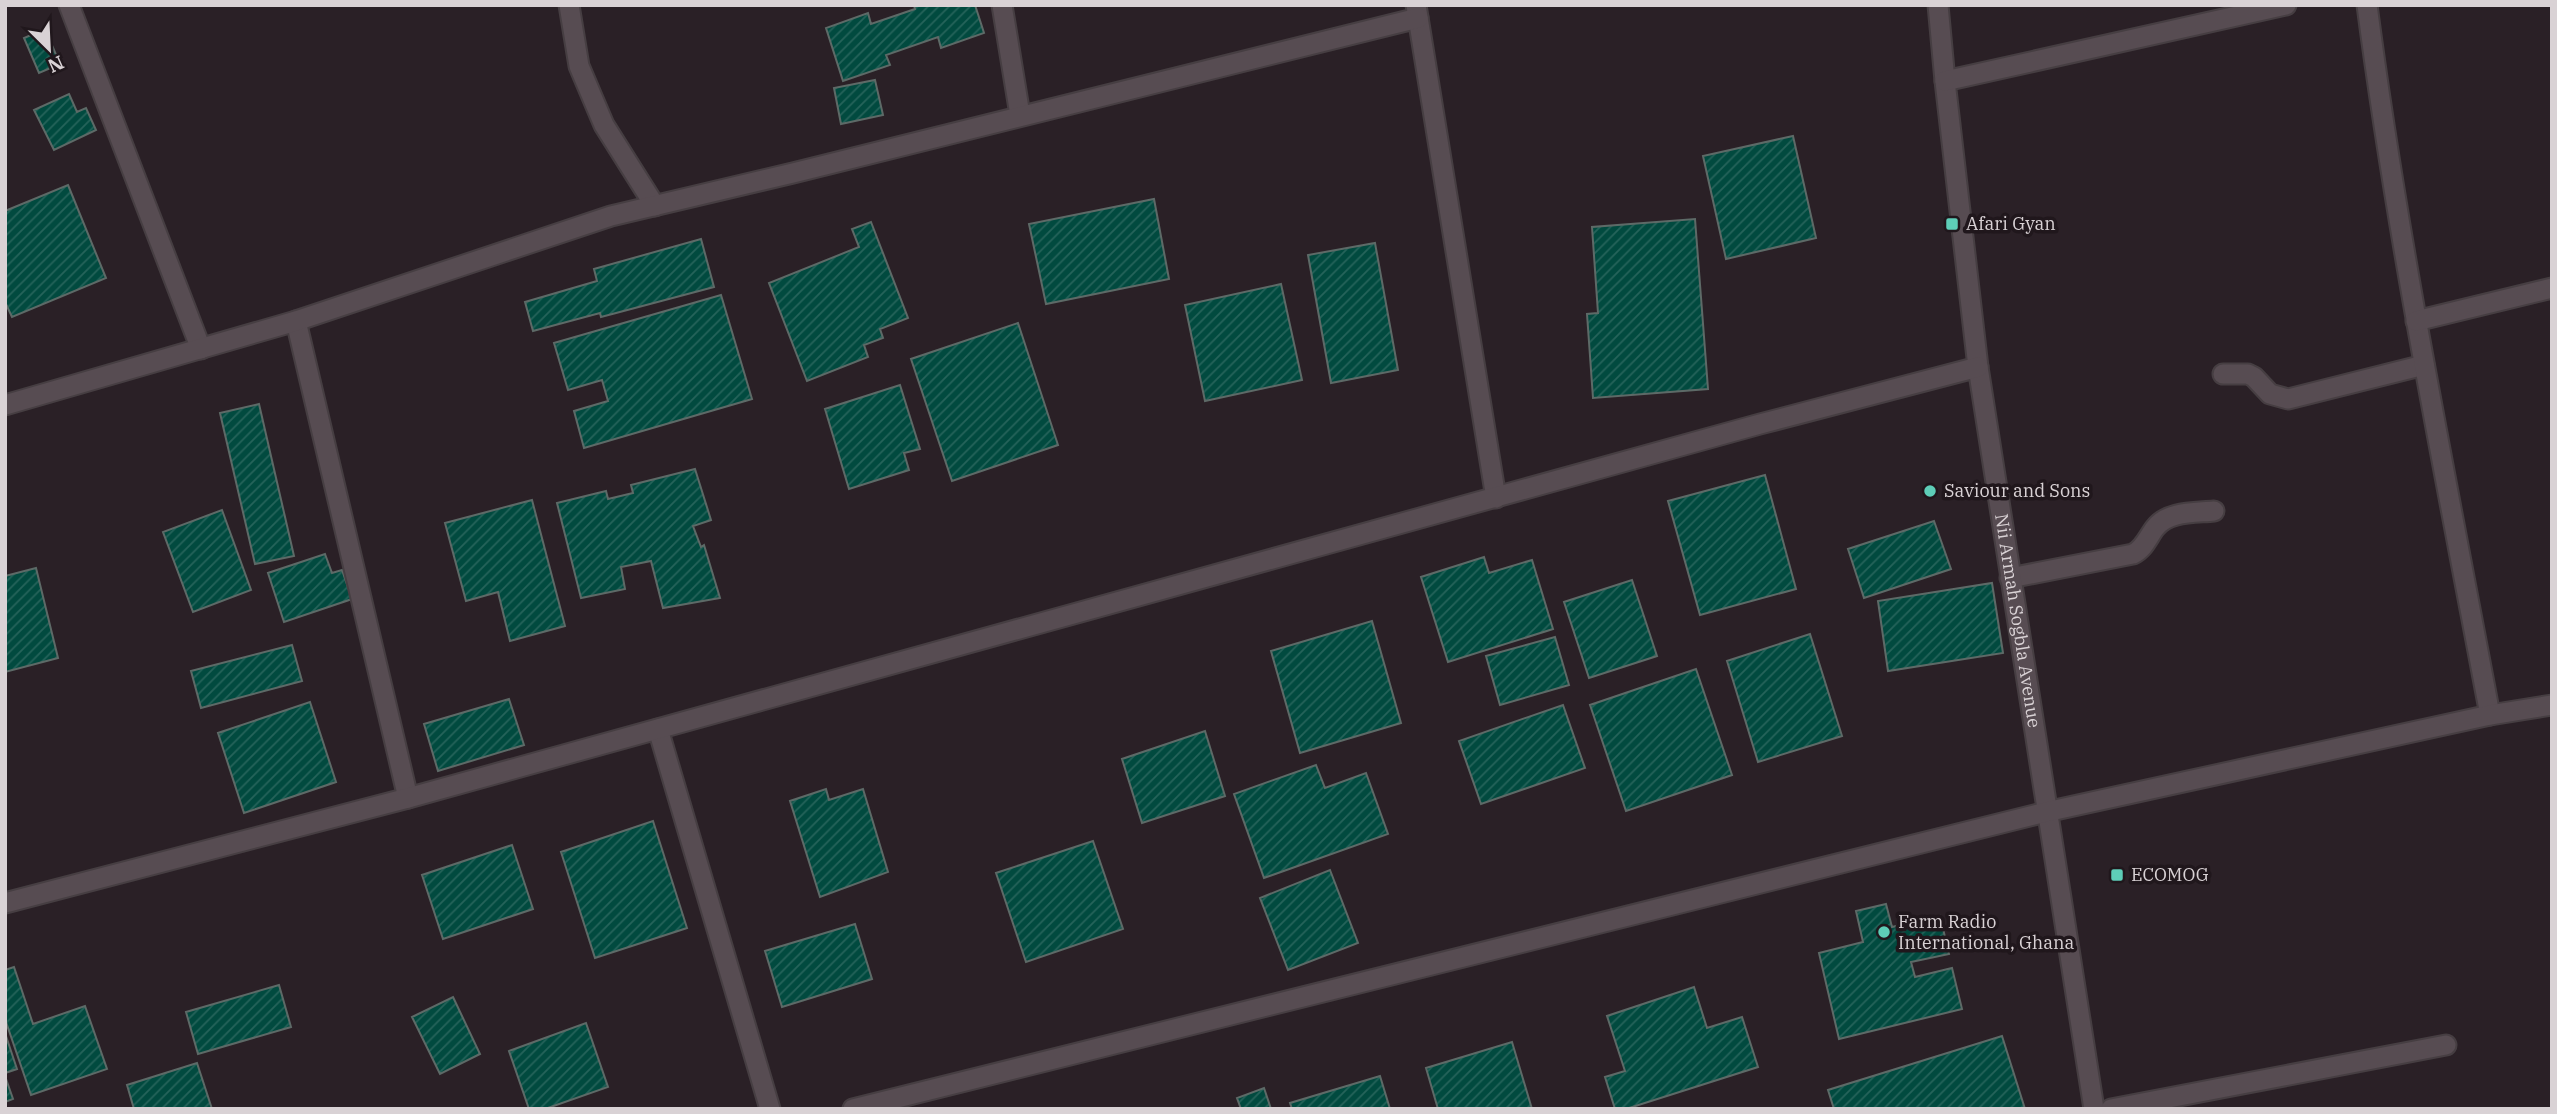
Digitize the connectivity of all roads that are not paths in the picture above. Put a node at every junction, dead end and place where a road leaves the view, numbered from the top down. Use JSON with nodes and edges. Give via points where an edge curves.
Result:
{"nodes":[{"id":1,"x":69,"y":5,"type":"edge"},
{"id":2,"x":569,"y":5,"type":"edge"},
{"id":3,"x":1002,"y":5,"type":"edge"},
{"id":4,"x":1938,"y":5,"type":"edge"},
{"id":5,"x":2286,"y":5,"type":"edge"},
{"id":6,"x":2367,"y":5,"type":"edge"},
{"id":7,"x":1417,"y":12,"type":"edge"},
{"id":8,"x":1945,"y":81,"type":"junction"},
{"id":9,"x":1020,"y":115,"type":"junction"},
{"id":10,"x":655,"y":206,"type":"junction"},
{"id":11,"x":2552,"y":288,"type":"edge"},
{"id":12,"x":296,"y":321,"type":"junction"},
{"id":13,"x":2416,"y":321,"type":"junction"},
{"id":14,"x":201,"y":349,"type":"junction"},
{"id":15,"x":2424,"y":365,"type":"junction"},
{"id":16,"x":1978,"y":367,"type":"junction"},
{"id":17,"x":2223,"y":374,"type":"dead end"},
{"id":18,"x":5,"y":405,"type":"edge"},
{"id":19,"x":1496,"y":498,"type":"junction"},
{"id":20,"x":2214,"y":511,"type":"dead end"},
{"id":21,"x":2010,"y":578,"type":"junction"},
{"id":22,"x":2552,"y":705,"type":"edge"},
{"id":23,"x":2490,"y":715,"type":"junction"},
{"id":24,"x":658,"y":729,"type":"junction"},
{"id":25,"x":408,"y":798,"type":"junction"},
{"id":26,"x":2046,"y":812,"type":"junction"},
{"id":27,"x":5,"y":902,"type":"edge"},
{"id":28,"x":2446,"y":1045,"type":"dead end"},
{"id":29,"x":770,"y":1109,"type":"edge"},
{"id":30,"x":853,"y":1109,"type":"edge"},
{"id":31,"x":2094,"y":1109,"type":"edge"},
{"id":32,"x":2111,"y":1109,"type":"edge"}],
"edges":[{"from":1,"to":14,"type":"street"},
{"from":2,"to":10,"type":"street","via":[[579,66],[604,125]]},
{"from":3,"to":9,"type":"street"},
{"from":4,"to":8,"type":"street","name":"Nii Armah Sogbla Avenue"},
{"from":5,"to":8,"type":"street"},
{"from":6,"to":13,"type":"street"},
{"from":7,"to":9,"type":"street"},
{"from":7,"to":19,"type":"street"},
{"from":8,"to":16,"type":"street","name":"Nii Armah Sogbla Avenue"},
{"from":9,"to":10,"type":"street"},
{"from":10,"to":12,"type":"street","via":[[611,216]]},
{"from":11,"to":13,"type":"street"},
{"from":12,"to":14,"type":"street"},
{"from":12,"to":25,"type":"street"},
{"from":13,"to":15,"type":"street"},
{"from":14,"to":18,"type":"street"},
{"from":15,"to":17,"type":"street","via":[[2288,400],[2270,394],[2248,374]]},
{"from":15,"to":23,"type":"street"},
{"from":16,"to":19,"type":"street"},
{"from":16,"to":21,"type":"street","name":"Nii Armah Sogbla Avenue"},
{"from":19,"to":24,"type":"street"},
{"from":20,"to":21,"type":"street","via":[[2163,520],[2133,554]]},
{"from":21,"to":26,"type":"street","name":"Nii Armah Sogbla Avenue"},
{"from":22,"to":23,"type":"street"},
{"from":23,"to":26,"type":"street"},
{"from":24,"to":25,"type":"street"},
{"from":24,"to":29,"type":"street"},
{"from":25,"to":27,"type":"street"},
{"from":26,"to":30,"type":"street"},
{"from":26,"to":31,"type":"street","name":"Nii Armah Sogbla Avenue"},
{"from":28,"to":32,"type":"street"}]}
